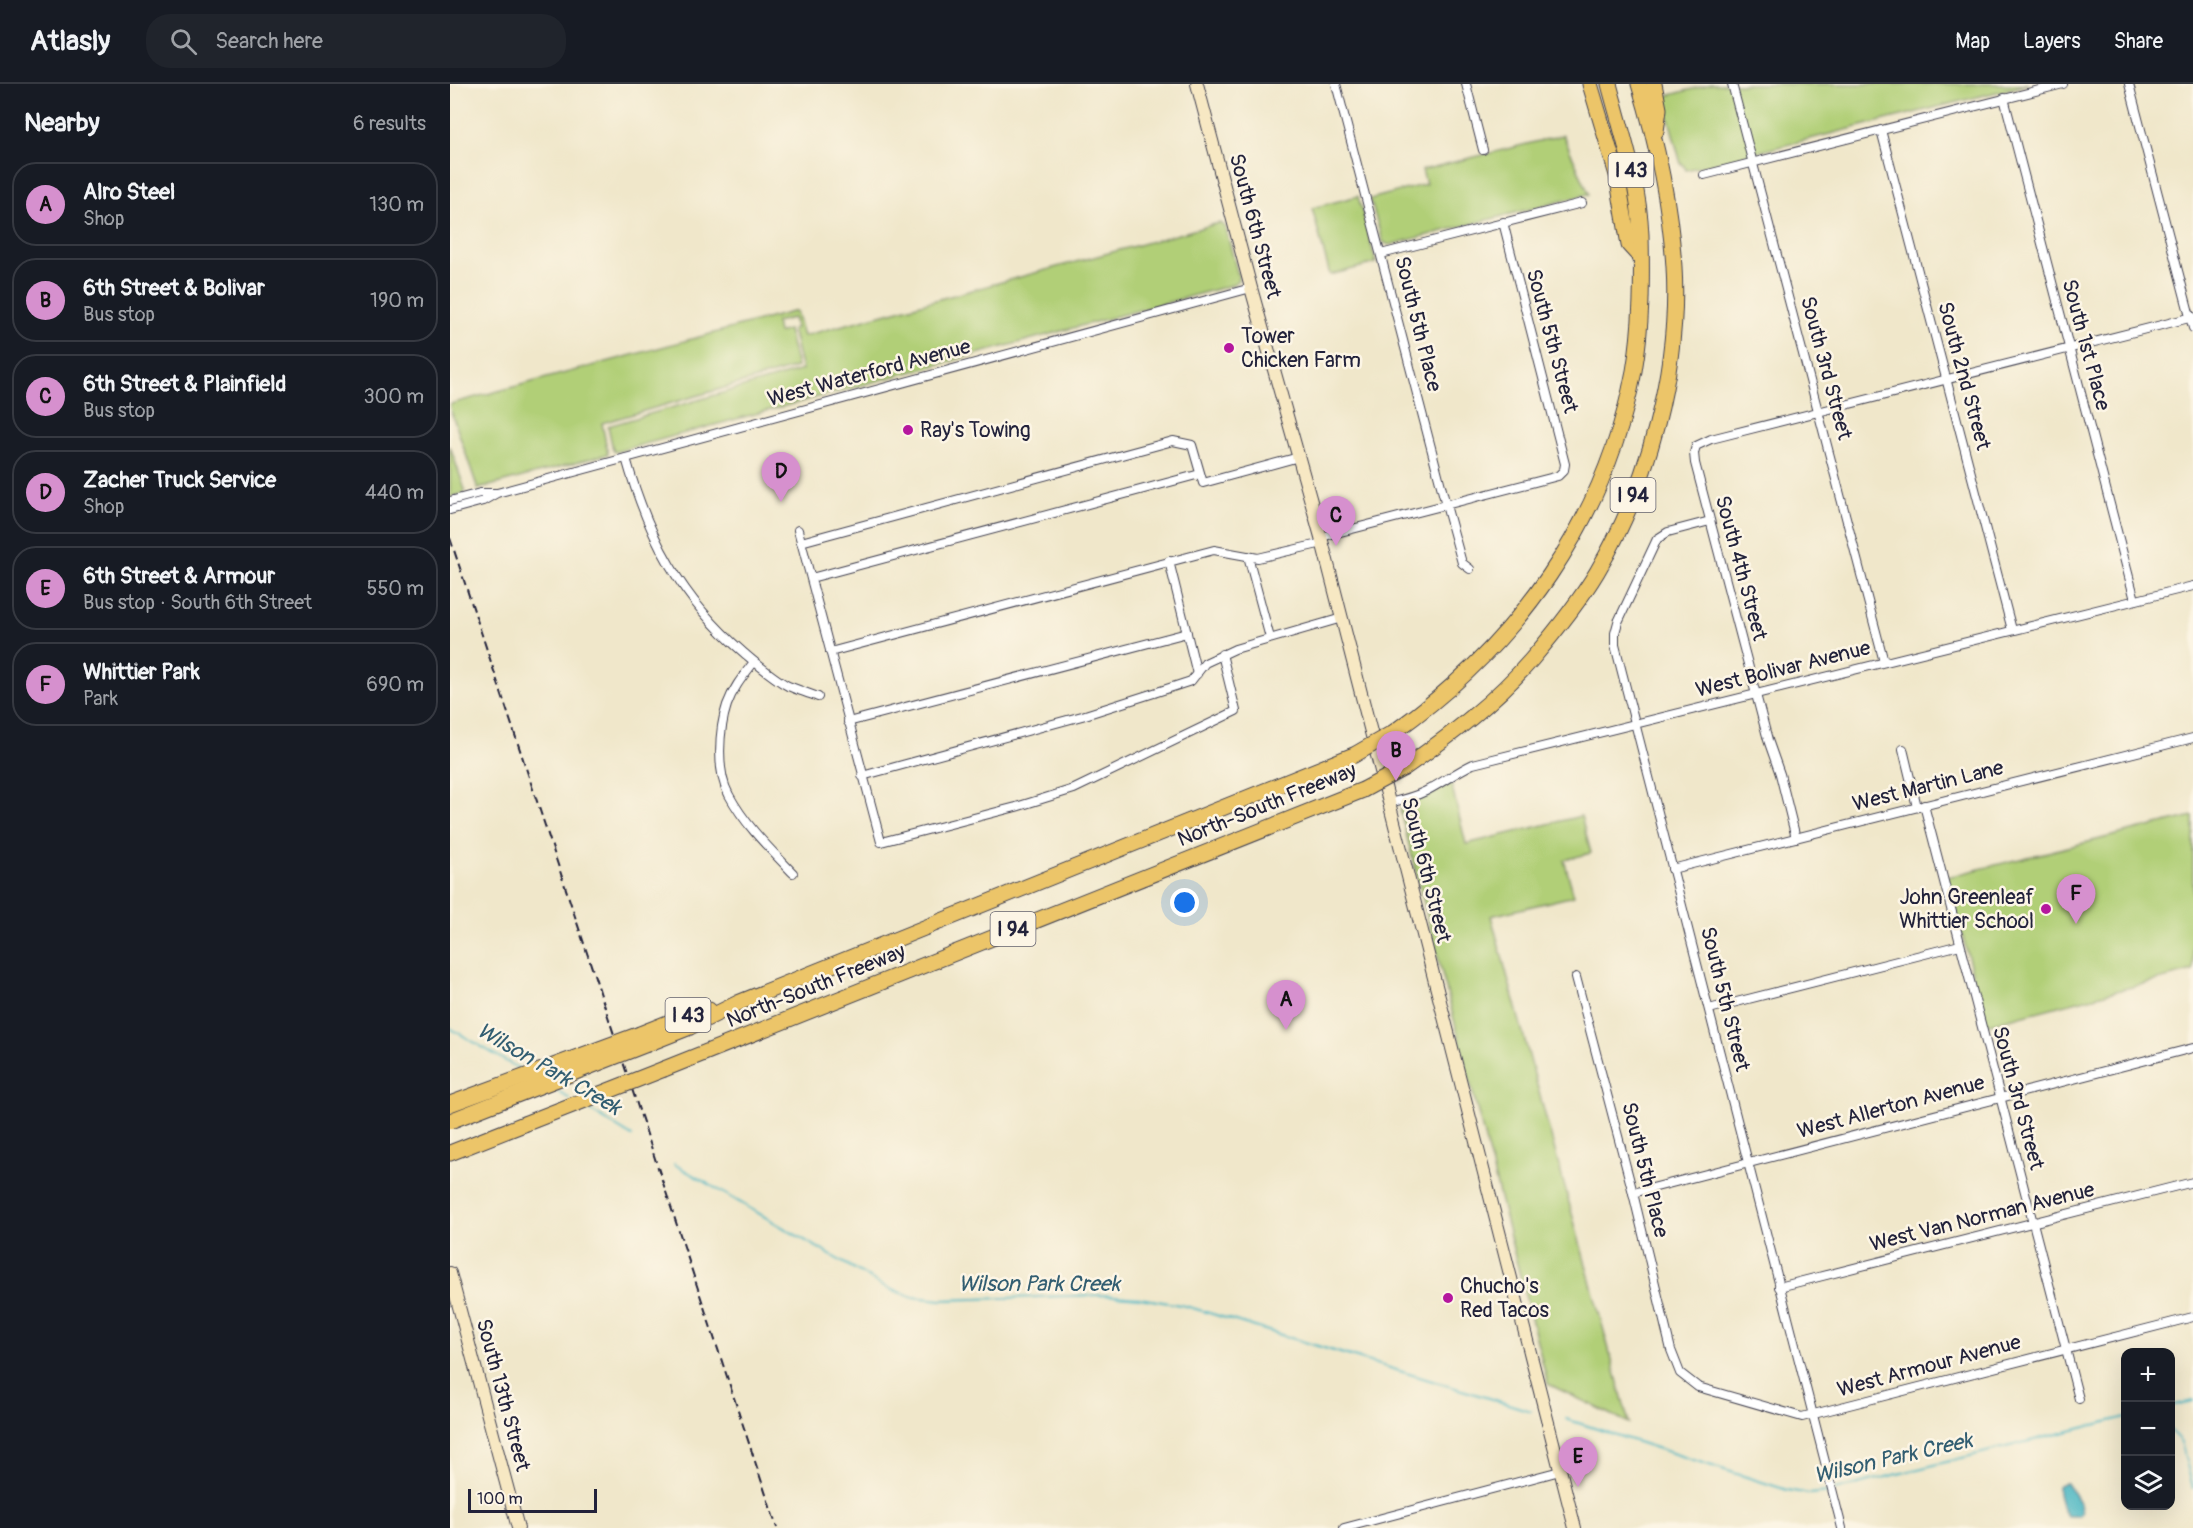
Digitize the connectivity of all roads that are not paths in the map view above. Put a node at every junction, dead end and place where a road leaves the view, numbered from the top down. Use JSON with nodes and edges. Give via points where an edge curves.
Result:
{"nodes":[{"id":1,"x":1197,"y":84,"type":"edge"},
{"id":2,"x":1336,"y":84,"type":"edge"},
{"id":3,"x":1466,"y":84,"type":"edge"},
{"id":4,"x":1590,"y":84,"type":"edge"},
{"id":5,"x":1609,"y":84,"type":"edge"},
{"id":6,"x":1639,"y":84,"type":"edge"},
{"id":7,"x":1654,"y":84,"type":"edge"},
{"id":8,"x":1732,"y":84,"type":"edge"},
{"id":9,"x":2063,"y":84,"type":"edge"},
{"id":10,"x":2129,"y":84,"type":"edge"},
{"id":11,"x":2004,"y":98,"type":"junction"},
{"id":12,"x":1881,"y":130,"type":"junction"},
{"id":13,"x":1655,"y":140,"type":"junction"},
{"id":14,"x":1483,"y":150,"type":"dead end"},
{"id":15,"x":1753,"y":163,"type":"junction"},
{"id":16,"x":1704,"y":175,"type":"dead end"},
{"id":17,"x":1582,"y":203,"type":"dead end"},
{"id":18,"x":1503,"y":222,"type":"junction"},
{"id":19,"x":1381,"y":254,"type":"junction"},
{"id":20,"x":1640,"y":257,"type":"junction"},
{"id":21,"x":1251,"y":288,"type":"junction"},
{"id":22,"x":2192,"y":318,"type":"edge"},
{"id":23,"x":2193,"y":328,"type":"edge"},
{"id":24,"x":2068,"y":349,"type":"junction"},
{"id":25,"x":1947,"y":380,"type":"junction"},
{"id":26,"x":1819,"y":411,"type":"junction"},
{"id":27,"x":1299,"y":456,"type":"junction"},
{"id":28,"x":626,"y":458,"type":"junction"},
{"id":29,"x":1200,"y":474,"type":"junction"},
{"id":30,"x":497,"y":493,"type":"junction"},
{"id":31,"x":450,"y":501,"type":"edge"},
{"id":32,"x":1446,"y":505,"type":"junction"},
{"id":33,"x":450,"y":510,"type":"edge"},
{"id":34,"x":1710,"y":521,"type":"junction"},
{"id":35,"x":798,"y":530,"type":"dead end"},
{"id":36,"x":1322,"y":540,"type":"junction"},
{"id":37,"x":801,"y":542,"type":"junction"},
{"id":38,"x":1248,"y":556,"type":"junction"},
{"id":39,"x":1169,"y":561,"type":"junction"},
{"id":40,"x":1470,"y":569,"type":"dead end"},
{"id":41,"x":811,"y":578,"type":"junction"},
{"id":42,"x":2193,"y":586,"type":"edge"},
{"id":43,"x":2135,"y":600,"type":"junction"},
{"id":44,"x":1342,"y":618,"type":"junction"},
{"id":45,"x":2012,"y":630,"type":"junction"},
{"id":46,"x":1187,"y":633,"type":"junction"},
{"id":47,"x":1269,"y":638,"type":"junction"},
{"id":48,"x":830,"y":652,"type":"junction"},
{"id":49,"x":1222,"y":654,"type":"junction"},
{"id":50,"x":754,"y":662,"type":"junction"},
{"id":51,"x":1884,"y":662,"type":"junction"},
{"id":52,"x":1197,"y":674,"type":"junction"},
{"id":53,"x":1757,"y":695,"type":"junction"},
{"id":54,"x":818,"y":697,"type":"dead end"},
{"id":55,"x":848,"y":722,"type":"junction"},
{"id":56,"x":1635,"y":725,"type":"junction"},
{"id":57,"x":2193,"y":738,"type":"edge"},
{"id":58,"x":1903,"y":749,"type":"dead end"},
{"id":59,"x":862,"y":776,"type":"junction"},
{"id":60,"x":1389,"y":803,"type":"junction"},
{"id":61,"x":1920,"y":806,"type":"junction"},
{"id":62,"x":1796,"y":838,"type":"junction"},
{"id":63,"x":1672,"y":869,"type":"junction"},
{"id":64,"x":793,"y":873,"type":"dead end"},
{"id":65,"x":1960,"y":945,"type":"junction"},
{"id":66,"x":1576,"y":977,"type":"dead end"},
{"id":67,"x":1709,"y":1009,"type":"junction"},
{"id":68,"x":644,"y":1039,"type":"junction"},
{"id":69,"x":2193,"y":1048,"type":"edge"},
{"id":70,"x":1999,"y":1097,"type":"junction"},
{"id":71,"x":450,"y":1104,"type":"edge"},
{"id":72,"x":450,"y":1121,"type":"edge"},
{"id":73,"x":450,"y":1153,"type":"edge"},
{"id":74,"x":1748,"y":1162,"type":"junction"},
{"id":75,"x":2193,"y":1182,"type":"edge"},
{"id":76,"x":1633,"y":1194,"type":"junction"},
{"id":77,"x":2032,"y":1222,"type":"junction"},
{"id":78,"x":450,"y":1273,"type":"edge"},
{"id":79,"x":1779,"y":1287,"type":"junction"},
{"id":80,"x":2193,"y":1317,"type":"edge"},
{"id":81,"x":2066,"y":1349,"type":"junction"},
{"id":82,"x":1680,"y":1373,"type":"joint"},
{"id":83,"x":2079,"y":1399,"type":"dead end"},
{"id":84,"x":1813,"y":1415,"type":"junction"},
{"id":85,"x":1560,"y":1471,"type":"junction"},
{"id":86,"x":518,"y":1528,"type":"edge"},
{"id":87,"x":1344,"y":1528,"type":"edge"},
{"id":88,"x":1575,"y":1528,"type":"edge"},
{"id":89,"x":1842,"y":1528,"type":"edge"}],
"edges":[{"from":1,"to":21,"type":"street","name":"South 6th Street"},
{"from":2,"to":19,"type":"street","name":"South 5th Place"},
{"from":3,"to":14,"type":"street"},
{"from":4,"to":20,"type":"highway","via":[[1617,175],[1629,245]]},
{"from":5,"to":20,"type":"highway","name":"North-South Freeway","number":"I 43","via":[[1637,196]]},
{"from":6,"to":13,"type":"highway","name":"North-South Freeway","number":"I 94"},
{"from":7,"to":13,"type":"highway","via":[[1659,109]]},
{"from":8,"to":15,"type":"street","name":"South 3rd Street"},
{"from":9,"to":11,"type":"street"},
{"from":10,"to":22,"type":"street"},
{"from":11,"to":12,"type":"street"},
{"from":11,"to":24,"type":"street","name":"South 1st Place"},
{"from":12,"to":15,"type":"street"},
{"from":12,"to":25,"type":"street","name":"South 2nd Street"},
{"from":13,"to":73,"type":"highway","name":"North-South Freeway","number":"I 94","bridge":true,"via":[[1674,267],[1674,314],[1666,389],[1642,475],[1597,572],[1530,660],[1460,727],[1404,768],[1363,790]]},
{"from":15,"to":16,"type":"street"},
{"from":15,"to":26,"type":"street","name":"South 3rd Street"},
{"from":17,"to":18,"type":"street"},
{"from":18,"to":19,"type":"street"},
{"from":18,"to":32,"type":"street","name":"South 5th Street","via":[[1564,470],[1558,476]]},
{"from":19,"to":32,"type":"street","name":"South 5th Place"},
{"from":20,"to":68,"type":"highway","name":"North-South Freeway","number":"I 94","bridge":true,"via":[[1634,369],[1615,447],[1595,496],[1535,597],[1495,646],[1426,710],[1354,755],[738,1003],[690,1027]]},
{"from":21,"to":27,"type":"street","name":"South 6th Street"},
{"from":21,"to":28,"type":"street","name":"West Waterford Avenue"},
{"from":22,"to":23,"type":"street"},
{"from":22,"to":24,"type":"street"},
{"from":24,"to":25,"type":"street"},
{"from":24,"to":43,"type":"street","name":"South 1st Place"},
{"from":25,"to":26,"type":"street"},
{"from":25,"to":45,"type":"street","name":"South 2nd Street"},
{"from":26,"to":34,"type":"street","name":"South 4th Street","via":[[1706,440],[1696,446],[1694,458]]},
{"from":26,"to":51,"type":"street","name":"South 3rd Street"},
{"from":27,"to":29,"type":"street","via":[[1203,483]]},
{"from":27,"to":36,"type":"street","name":"South 6th Street"},
{"from":28,"to":30,"type":"street","name":"West Waterford Avenue"},
{"from":28,"to":50,"type":"street","via":[[643,512],[686,593],[720,632]]},
{"from":29,"to":37,"type":"street","via":[[1192,445],[1173,441]]},
{"from":29,"to":41,"type":"street"},
{"from":30,"to":31,"type":"street","name":"West Waterford Avenue"},
{"from":30,"to":33,"type":"street","name":"West Waterford Avenue"},
{"from":32,"to":36,"type":"street"},
{"from":32,"to":40,"type":"street","name":"South 5th Place","via":[[1462,563]]},
{"from":34,"to":53,"type":"street","name":"South 4th Street"},
{"from":34,"to":56,"type":"street","name":"South 5th Street","via":[[1657,538],[1618,622],[1615,645]]},
{"from":35,"to":37,"type":"street"},
{"from":36,"to":38,"type":"street","via":[[1258,558]]},
{"from":36,"to":44,"type":"street","name":"South 6th Street"},
{"from":37,"to":41,"type":"street"},
{"from":38,"to":39,"type":"street","via":[[1214,550]]},
{"from":38,"to":47,"type":"street"},
{"from":39,"to":46,"type":"street"},
{"from":39,"to":48,"type":"street"},
{"from":41,"to":48,"type":"street"},
{"from":42,"to":43,"type":"street","name":"West Bolivar Avenue"},
{"from":43,"to":45,"type":"street","name":"West Bolivar Avenue"},
{"from":44,"to":47,"type":"street"},
{"from":44,"to":60,"type":"street","name":"South 6th Street"},
{"from":45,"to":51,"type":"street","name":"West Bolivar Avenue"},
{"from":46,"to":52,"type":"street"},
{"from":46,"to":55,"type":"street"},
{"from":47,"to":49,"type":"street"},
{"from":48,"to":55,"type":"street"},
{"from":49,"to":52,"type":"street","via":[[1205,663]]},
{"from":49,"to":59,"type":"street","via":[[1236,711],[1074,789],[881,842]]},
{"from":50,"to":54,"type":"street","via":[[787,685]]},
{"from":50,"to":64,"type":"street","via":[[728,704],[721,735],[721,764],[727,793],[746,822]]},
{"from":51,"to":53,"type":"street","name":"West Bolivar Avenue"},
{"from":52,"to":59,"type":"street","via":[[1191,681],[1082,716]]},
{"from":53,"to":56,"type":"street","name":"West Bolivar Avenue"},
{"from":53,"to":62,"type":"street","name":"South 4th Street"},
{"from":55,"to":59,"type":"street"},
{"from":56,"to":60,"type":"street","name":"West Bolivar Avenue","via":[[1473,764],[1428,790]]},
{"from":56,"to":63,"type":"street","name":"South 5th Street"},
{"from":57,"to":61,"type":"street","name":"West Martin Lane"},
{"from":58,"to":61,"type":"street","name":"South 3rd Street"},
{"from":60,"to":85,"type":"street","name":"South 6th Street"},
{"from":61,"to":62,"type":"street","name":"West Martin Lane"},
{"from":61,"to":65,"type":"street","name":"South 3rd Street"},
{"from":62,"to":63,"type":"street","name":"West Martin Lane"},
{"from":63,"to":67,"type":"street","name":"South 5th Street"},
{"from":65,"to":67,"type":"street"},
{"from":65,"to":70,"type":"street","name":"South 3rd Street"},
{"from":66,"to":76,"type":"street","name":"South 5th Place"},
{"from":67,"to":74,"type":"street","name":"South 5th Street"},
{"from":68,"to":71,"type":"highway","number":"I 43","bridge":true},
{"from":68,"to":72,"type":"highway","name":"North-South Freeway","number":"I 94","bridge":true},
{"from":69,"to":70,"type":"street","name":"West Allerton Avenue"},
{"from":70,"to":74,"type":"street","name":"West Allerton Avenue"},
{"from":70,"to":77,"type":"street","name":"South 3rd Street"},
{"from":74,"to":76,"type":"street","name":"West Allerton Avenue"},
{"from":74,"to":79,"type":"street","name":"South 5th Street"},
{"from":75,"to":77,"type":"street","name":"West Van Norman Avenue"},
{"from":76,"to":82,"type":"street","name":"South 5th Place"},
{"from":77,"to":79,"type":"street","name":"West Van Norman Avenue"},
{"from":77,"to":81,"type":"street","name":"South 3rd Street"},
{"from":78,"to":86,"type":"street","name":"South 13th Street"},
{"from":79,"to":84,"type":"street","name":"South 5th Street"},
{"from":80,"to":81,"type":"street","name":"West Armour Avenue"},
{"from":81,"to":83,"type":"street","name":"South 3rd Street"},
{"from":81,"to":84,"type":"street","name":"West Armour Avenue"},
{"from":82,"to":84,"type":"street","name":"West Armour Avenue","via":[[1698,1387],[1802,1417]]},
{"from":84,"to":89,"type":"street","name":"South 5th Street"},
{"from":85,"to":87,"type":"street"},
{"from":85,"to":88,"type":"street","name":"South 6th Street"}]}
